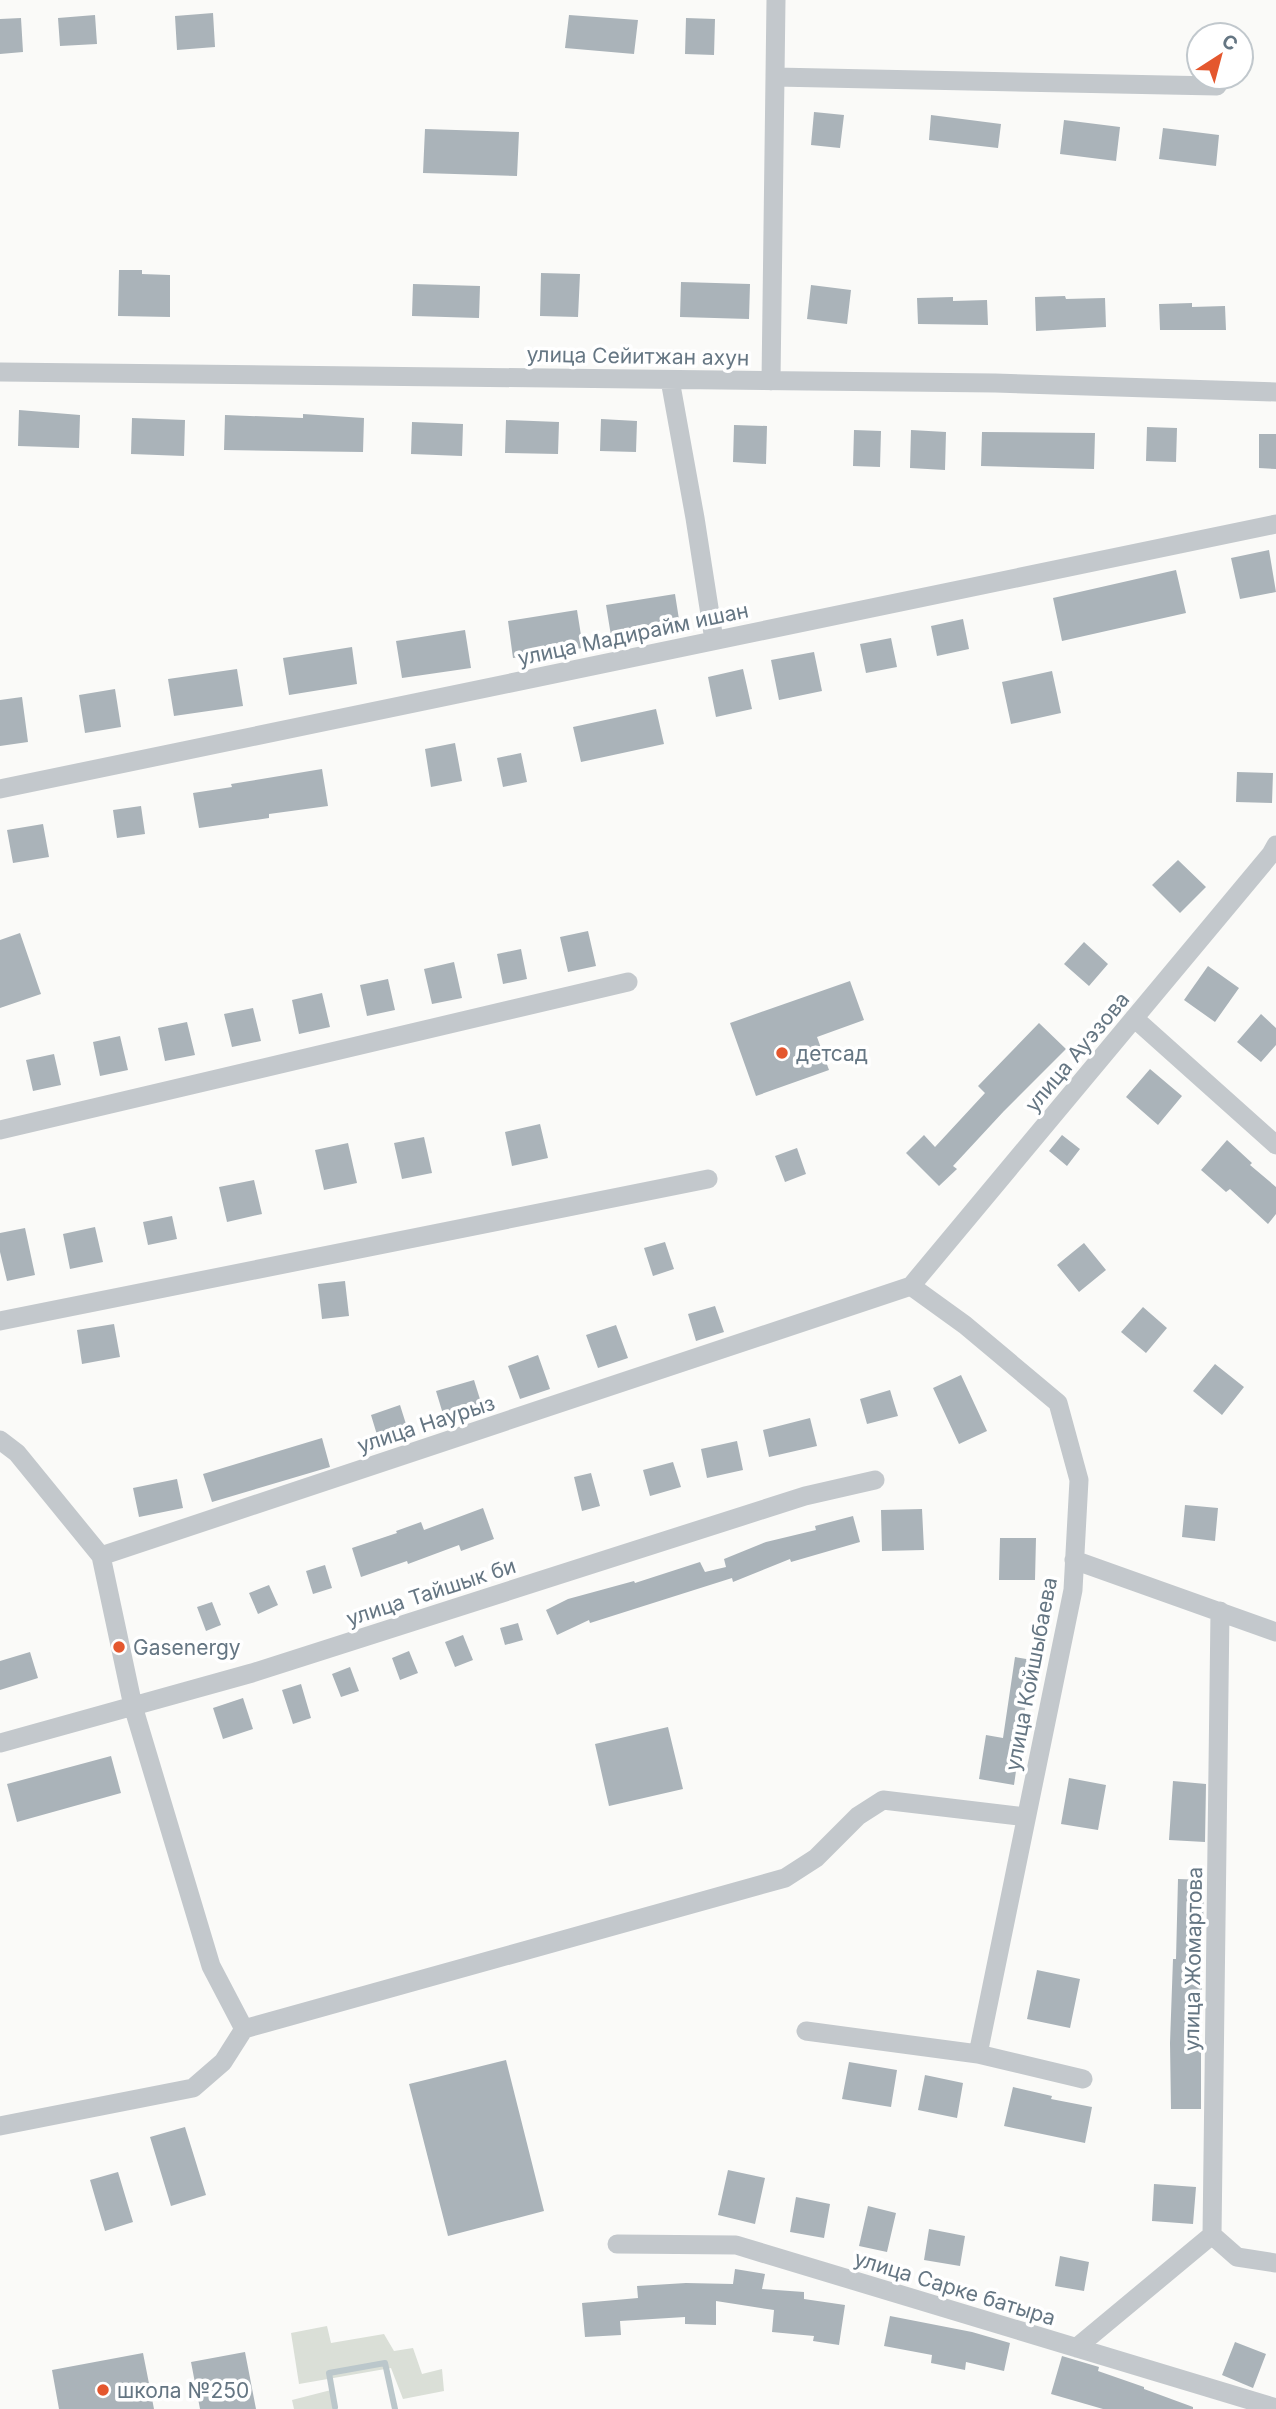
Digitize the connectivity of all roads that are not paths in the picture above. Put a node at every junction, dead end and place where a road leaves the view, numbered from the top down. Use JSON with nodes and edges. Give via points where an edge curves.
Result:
{"nodes":[{"id":1,"x":776,"y":0,"type":"edge"},
{"id":2,"x":775,"y":77,"type":"junction"},
{"id":3,"x":1185,"y":85,"type":"edge"},
{"id":4,"x":0,"y":372,"type":"edge"},
{"id":5,"x":670,"y":380,"type":"junction"},
{"id":6,"x":771,"y":381,"type":"junction"},
{"id":7,"x":1276,"y":393,"type":"edge"},
{"id":8,"x":1276,"y":524,"type":"edge"},
{"id":9,"x":714,"y":640,"type":"junction"},
{"id":10,"x":0,"y":789,"type":"edge"},
{"id":11,"x":1276,"y":845,"type":"edge"},
{"id":12,"x":628,"y":982,"type":"dead end"},
{"id":13,"x":1134,"y":1018,"type":"junction"},
{"id":14,"x":0,"y":1130,"type":"edge"},
{"id":15,"x":1276,"y":1145,"type":"edge"},
{"id":16,"x":708,"y":1179,"type":"dead end"},
{"id":17,"x":911,"y":1286,"type":"junction"},
{"id":18,"x":0,"y":1321,"type":"edge"},
{"id":19,"x":0,"y":1440,"type":"edge"},
{"id":20,"x":875,"y":1480,"type":"dead end"},
{"id":21,"x":101,"y":1556,"type":"junction"},
{"id":22,"x":1074,"y":1560,"type":"junction"},
{"id":23,"x":1220,"y":1611,"type":"junction"},
{"id":24,"x":1276,"y":1632,"type":"edge"},
{"id":25,"x":132,"y":1706,"type":"junction"},
{"id":26,"x":0,"y":1743,"type":"edge"},
{"id":27,"x":1026,"y":1817,"type":"junction"},
{"id":28,"x":244,"y":2029,"type":"junction"},
{"id":29,"x":806,"y":2031,"type":"dead end"},
{"id":30,"x":978,"y":2054,"type":"junction"},
{"id":31,"x":1083,"y":2079,"type":"dead end"},
{"id":32,"x":0,"y":2126,"type":"edge"},
{"id":33,"x":1212,"y":2235,"type":"junction"},
{"id":34,"x":617,"y":2244,"type":"dead end"},
{"id":35,"x":1276,"y":2263,"type":"edge"},
{"id":36,"x":1076,"y":2348,"type":"junction"},
{"id":37,"x":1276,"y":2408,"type":"edge"}],
"edges":[{"from":1,"to":2,"type":"street"},
{"from":2,"to":3,"type":"street"},
{"from":2,"to":6,"type":"street"},
{"from":4,"to":5,"type":"street","name":"улица Сейитжан ахун"},
{"from":5,"to":6,"type":"street","name":"улица Сейитжан ахун"},
{"from":5,"to":9,"type":"street"},
{"from":6,"to":7,"type":"street","name":"улица Сейитжан ахун"},
{"from":8,"to":9,"type":"street","name":"улица Мадирайм ишан"},
{"from":9,"to":10,"type":"street","name":"улица Мадирайм ишан"},
{"from":11,"to":13,"type":"street","name":"улица Ауэзова"},
{"from":12,"to":14,"type":"street"},
{"from":13,"to":15,"type":"street"},
{"from":13,"to":17,"type":"street","name":"улица Ауэзова"},
{"from":16,"to":18,"type":"street"},
{"from":17,"to":21,"type":"street","name":"улица Наурыз"},
{"from":17,"to":22,"type":"street","name":"улица Койшыбаева","via":[[1058,1403],[1079,1479]]},
{"from":19,"to":21,"type":"street","via":[[17,1453]]},
{"from":20,"to":25,"type":"street","name":"улица Тайшык би","via":[[805,1496],[252,1673]]},
{"from":21,"to":25,"type":"street"},
{"from":22,"to":23,"type":"street"},
{"from":22,"to":27,"type":"street","name":"улица Койшыбаева","via":[[1073,1590]]},
{"from":23,"to":24,"type":"street"},
{"from":23,"to":33,"type":"street","name":"улица Жомартова"},
{"from":25,"to":26,"type":"street","name":"улица Тайшык би"},
{"from":25,"to":28,"type":"street","via":[[211,1966]]},
{"from":27,"to":28,"type":"street","via":[[883,1800],[858,1816],[816,1858],[785,1878]]},
{"from":27,"to":30,"type":"street","name":"улица Койшыбаева"},
{"from":28,"to":32,"type":"street","via":[[223,2063],[192,2088]]},
{"from":29,"to":30,"type":"street"},
{"from":30,"to":31,"type":"street"},
{"from":33,"to":35,"type":"street","via":[[1237,2257]]},
{"from":33,"to":36,"type":"street"},
{"from":34,"to":36,"type":"street","name":"улица Сарке батыра","via":[[736,2245]]},
{"from":36,"to":37,"type":"street","name":"улица Сарке батыра"}]}
